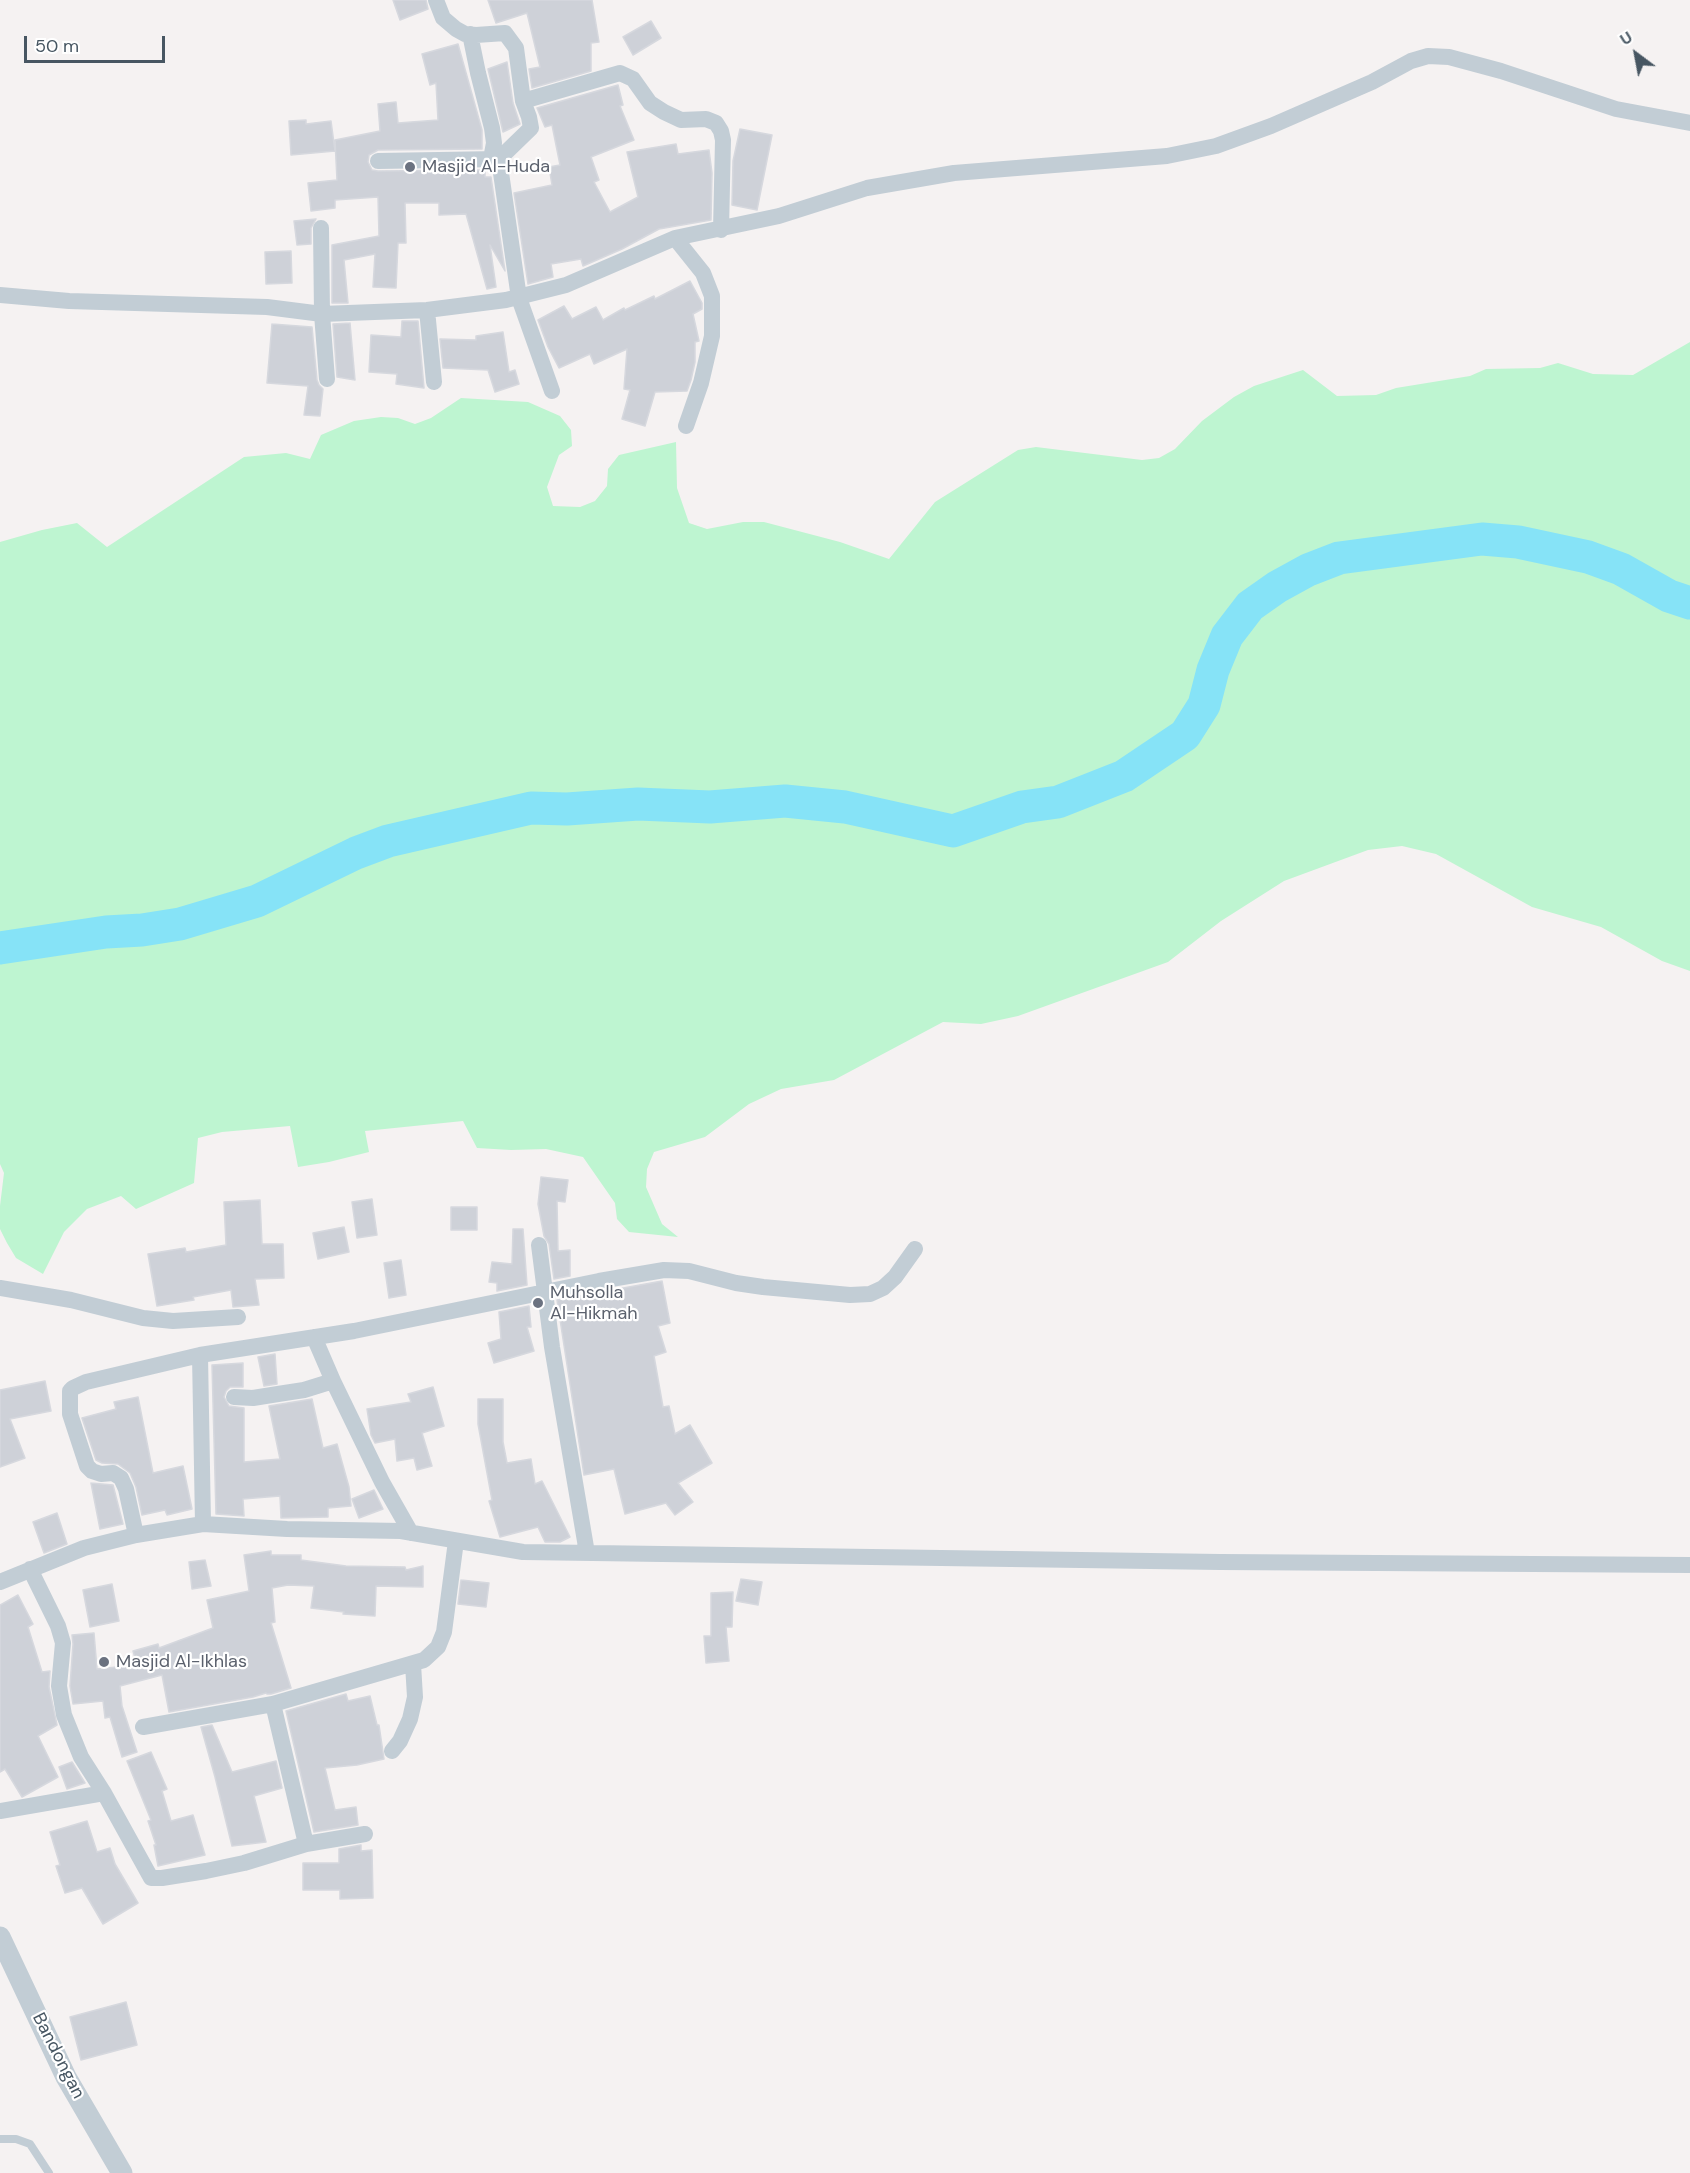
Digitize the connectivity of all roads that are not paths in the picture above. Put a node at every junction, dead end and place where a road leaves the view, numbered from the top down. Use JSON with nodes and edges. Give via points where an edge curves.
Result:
{"nodes":[{"id":1,"x":436,"y":0,"type":"edge"},
{"id":2,"x":470,"y":34,"type":"junction"},
{"id":3,"x":523,"y":101,"type":"junction"},
{"id":4,"x":1690,"y":123,"type":"edge"},
{"id":5,"x":495,"y":159,"type":"junction"},
{"id":6,"x":378,"y":160,"type":"dead end"},
{"id":7,"x":321,"y":228,"type":"dead end"},
{"id":8,"x":721,"y":230,"type":"junction"},
{"id":9,"x":675,"y":238,"type":"junction"},
{"id":10,"x":0,"y":295,"type":"edge"},
{"id":11,"x":519,"y":298,"type":"junction"},
{"id":12,"x":428,"y":310,"type":"junction"},
{"id":13,"x":322,"y":314,"type":"junction"},
{"id":14,"x":327,"y":379,"type":"dead end"},
{"id":15,"x":434,"y":382,"type":"dead end"},
{"id":16,"x":552,"y":391,"type":"dead end"},
{"id":17,"x":686,"y":426,"type":"dead end"},
{"id":18,"x":539,"y":1245,"type":"dead end"},
{"id":19,"x":915,"y":1249,"type":"dead end"},
{"id":20,"x":0,"y":1288,"type":"edge"},
{"id":21,"x":544,"y":1293,"type":"junction"},
{"id":22,"x":238,"y":1317,"type":"dead end"},
{"id":23,"x":314,"y":1337,"type":"junction"},
{"id":24,"x":200,"y":1355,"type":"junction"},
{"id":25,"x":333,"y":1381,"type":"junction"},
{"id":26,"x":234,"y":1397,"type":"dead end"},
{"id":27,"x":203,"y":1524,"type":"junction"},
{"id":28,"x":411,"y":1533,"type":"junction"},
{"id":29,"x":135,"y":1535,"type":"junction"},
{"id":30,"x":456,"y":1541,"type":"junction"},
{"id":31,"x":587,"y":1553,"type":"junction"},
{"id":32,"x":1690,"y":1565,"type":"edge"},
{"id":33,"x":30,"y":1569,"type":"junction"},
{"id":34,"x":0,"y":1582,"type":"edge"},
{"id":35,"x":413,"y":1664,"type":"junction"},
{"id":36,"x":273,"y":1704,"type":"junction"},
{"id":37,"x":143,"y":1726,"type":"dead end"},
{"id":38,"x":393,"y":1751,"type":"dead end"},
{"id":39,"x":104,"y":1793,"type":"junction"},
{"id":40,"x":0,"y":1811,"type":"edge"},
{"id":41,"x":364,"y":1834,"type":"dead end"},
{"id":42,"x":306,"y":1844,"type":"junction"},
{"id":43,"x":0,"y":1937,"type":"edge"},
{"id":44,"x":0,"y":2139,"type":"edge"},
{"id":45,"x":119,"y":2172,"type":"edge"},
{"id":46,"x":49,"y":2173,"type":"edge"}],
"edges":[{"from":1,"to":2,"type":"street","via":[[448,25]]},
{"from":2,"to":3,"type":"street","via":[[505,33],[510,39],[516,48]]},
{"from":2,"to":5,"type":"street","via":[[492,128]]},
{"from":3,"to":5,"type":"street","via":[[531,128]]},
{"from":3,"to":8,"type":"street","via":[[620,73],[629,75],[650,103],[664,112],[681,120],[706,119],[716,123],[723,140]]},
{"from":4,"to":8,"type":"street","via":[[1616,109],[1501,71],[1449,57],[1428,56],[1271,126],[1215,146],[1167,156],[954,173],[867,188]]},
{"from":5,"to":6,"type":"street"},
{"from":5,"to":11,"type":"street"},
{"from":7,"to":13,"type":"street"},
{"from":8,"to":9,"type":"street"},
{"from":9,"to":11,"type":"street","via":[[566,285]]},
{"from":9,"to":17,"type":"street","via":[[703,273],[712,296],[712,336]]},
{"from":10,"to":13,"type":"street","via":[[267,307]]},
{"from":11,"to":12,"type":"street"},
{"from":11,"to":16,"type":"street"},
{"from":12,"to":13,"type":"street"},
{"from":12,"to":15,"type":"street"},
{"from":13,"to":14,"type":"street"},
{"from":18,"to":21,"type":"street"},
{"from":19,"to":21,"type":"street","via":[[883,1288],[861,1296],[763,1287],[675,1270]]},
{"from":20,"to":22,"type":"street","via":[[143,1318],[174,1321]]},
{"from":21,"to":23,"type":"street"},
{"from":21,"to":31,"type":"street"},
{"from":23,"to":24,"type":"street"},
{"from":23,"to":25,"type":"street"},
{"from":24,"to":27,"type":"street"},
{"from":24,"to":29,"type":"street","via":[[100,1378],[70,1391],[70,1414],[87,1466],[92,1471],[122,1478]]},
{"from":25,"to":26,"type":"street","via":[[278,1395]]},
{"from":25,"to":28,"type":"street"},
{"from":27,"to":28,"type":"street"},
{"from":27,"to":29,"type":"street"},
{"from":28,"to":30,"type":"street"},
{"from":29,"to":33,"type":"street","via":[[84,1548]]},
{"from":30,"to":31,"type":"street","via":[[523,1552]]},
{"from":30,"to":35,"type":"street","via":[[444,1632],[433,1653]]},
{"from":31,"to":32,"type":"street"},
{"from":33,"to":34,"type":"street"},
{"from":33,"to":39,"type":"street","via":[[63,1643],[59,1686],[64,1715],[81,1757]]},
{"from":35,"to":36,"type":"street"},
{"from":35,"to":38,"type":"street","via":[[415,1697],[410,1719]]},
{"from":36,"to":37,"type":"street"},
{"from":36,"to":42,"type":"street"},
{"from":39,"to":40,"type":"street"},
{"from":39,"to":42,"type":"street","via":[[148,1875],[155,1879],[244,1863]]},
{"from":41,"to":42,"type":"street"},
{"from":43,"to":45,"type":"street","name":"Bandongan","via":[[66,2077]]},
{"from":44,"to":46,"type":"lane","via":[[30,2144]]}]}
